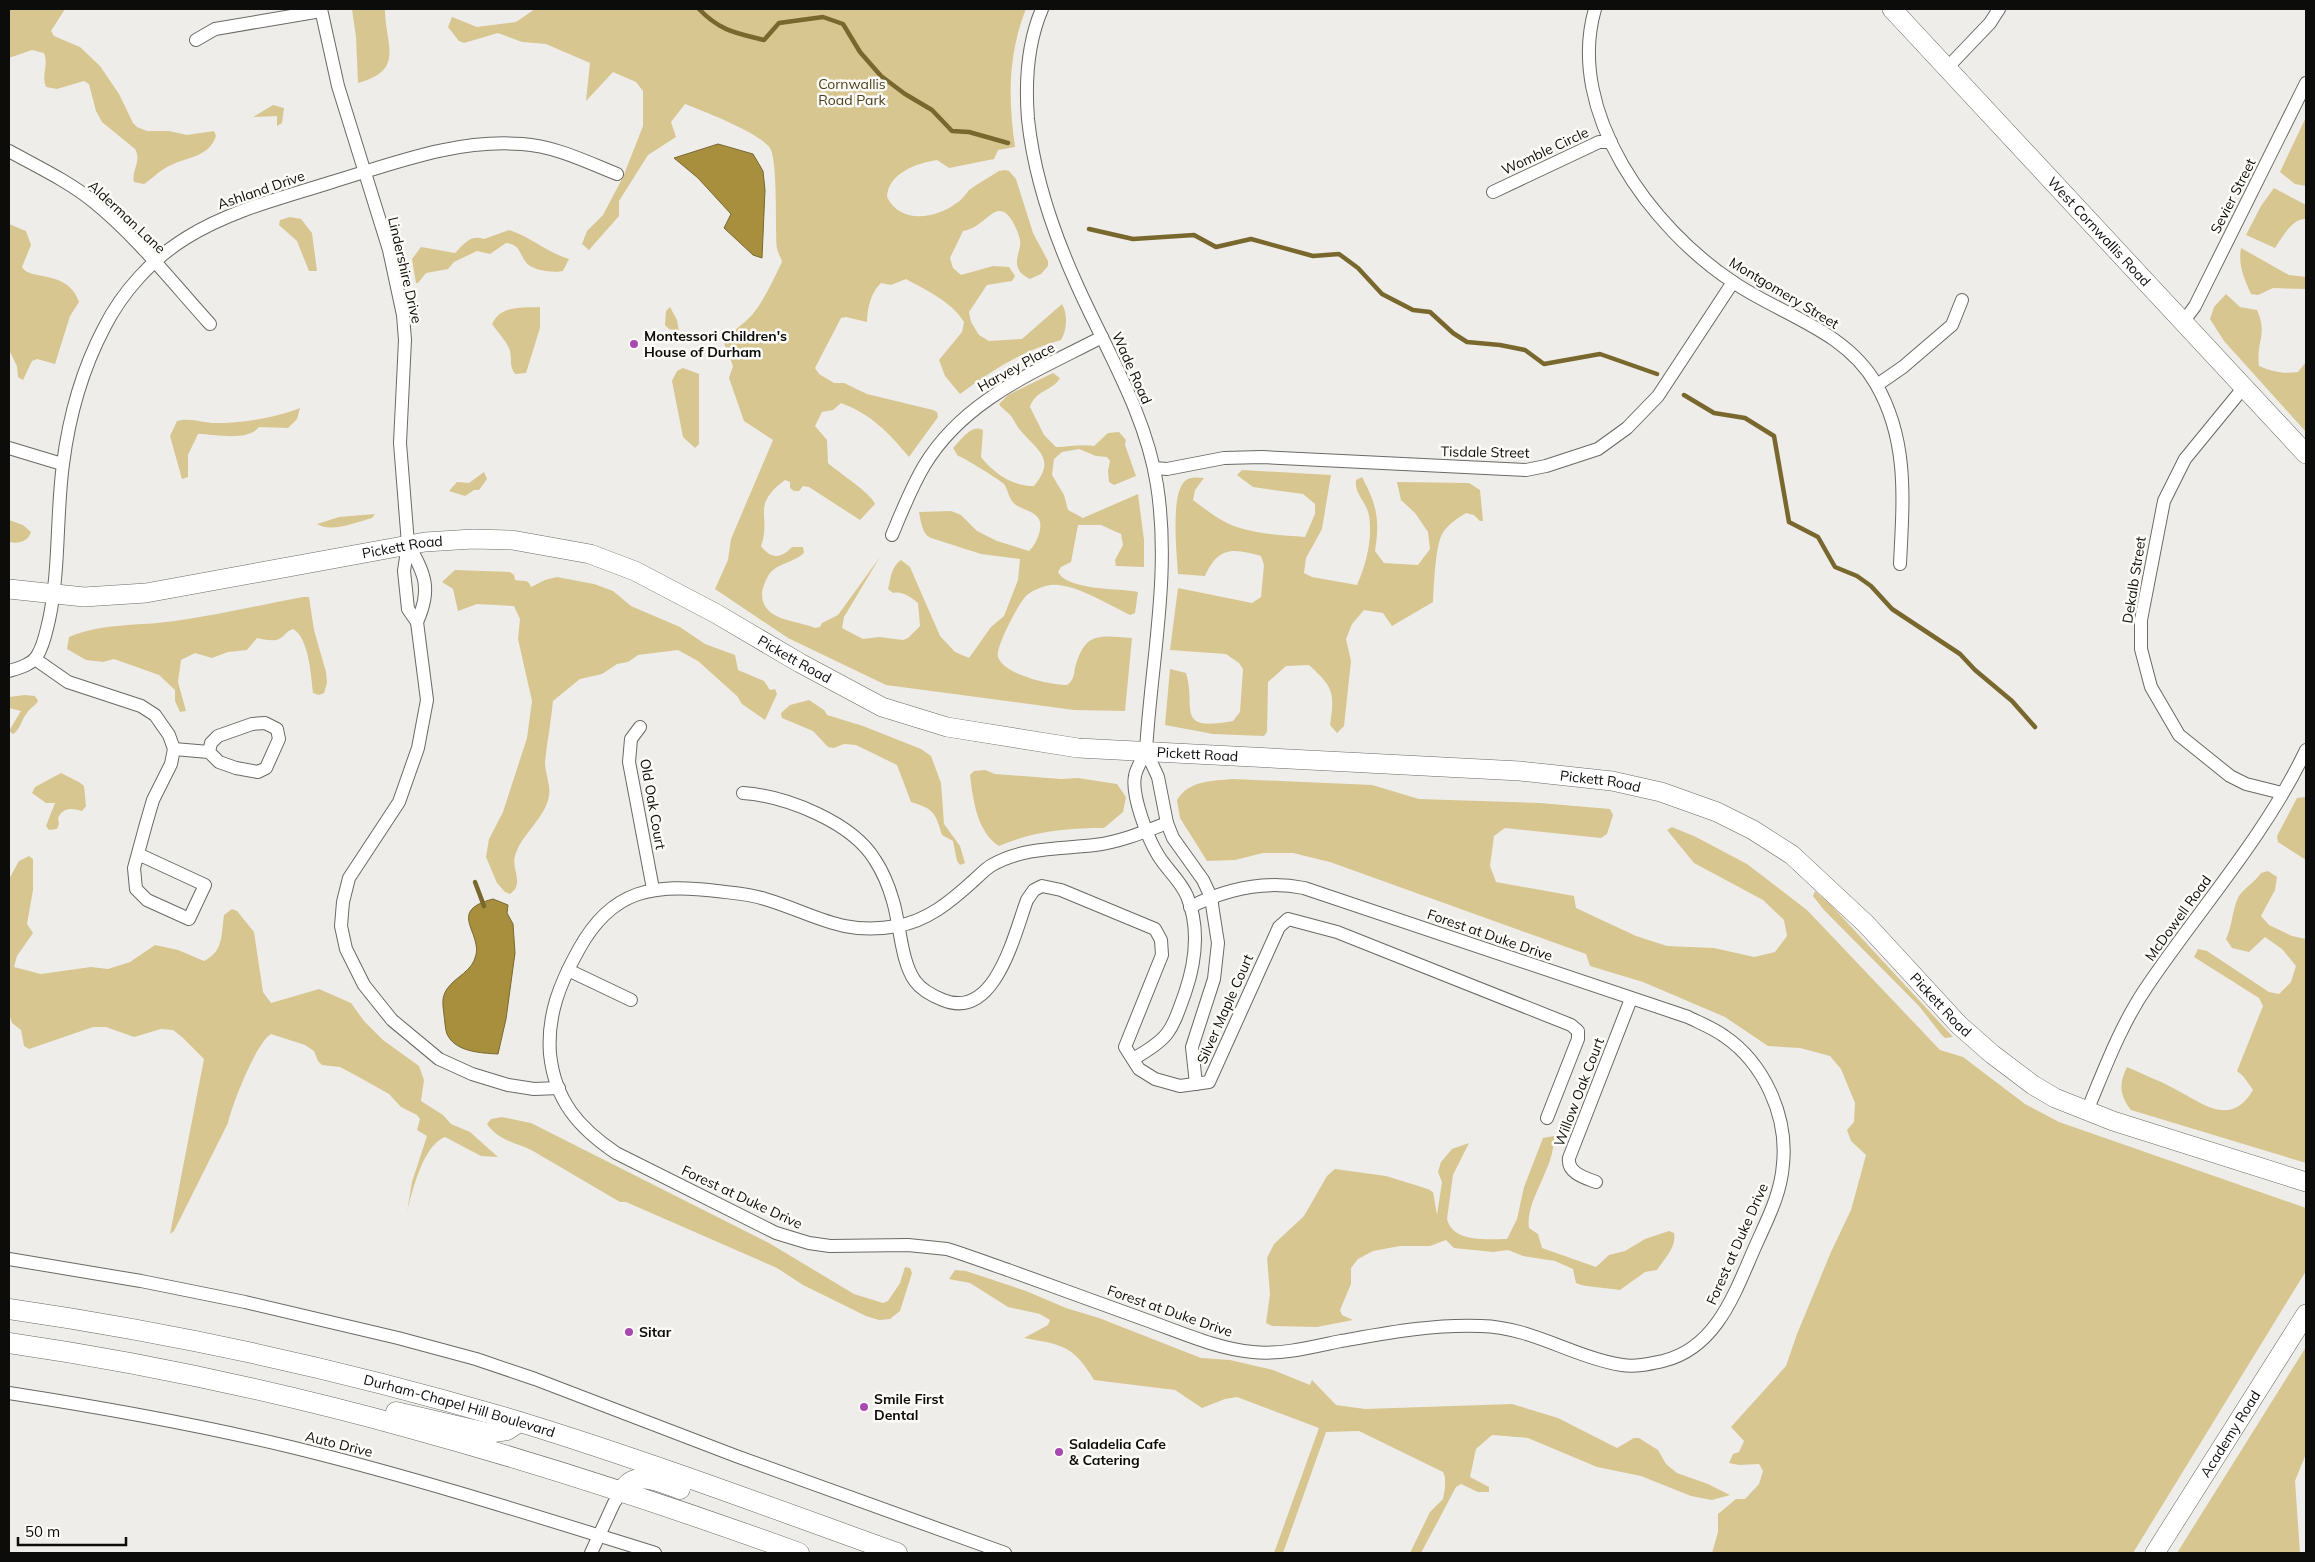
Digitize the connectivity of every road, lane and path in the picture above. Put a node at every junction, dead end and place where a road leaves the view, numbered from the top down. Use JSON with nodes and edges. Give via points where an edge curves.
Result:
{"nodes":[{"id":1,"x":1042,"y":9,"type":"edge"},
{"id":2,"x":1595,"y":9,"type":"edge"},
{"id":3,"x":1892,"y":9,"type":"edge"},
{"id":4,"x":1999,"y":9,"type":"edge"},
{"id":5,"x":321,"y":10,"type":"edge"},
{"id":6,"x":196,"y":40,"type":"dead end"},
{"id":7,"x":1948,"y":67,"type":"junction"},
{"id":8,"x":2306,"y":83,"type":"edge"},
{"id":9,"x":1611,"y":142,"type":"junction"},
{"id":10,"x":9,"y":151,"type":"edge"},
{"id":11,"x":364,"y":172,"type":"junction"},
{"id":12,"x":617,"y":174,"type":"dead end"},
{"id":13,"x":1493,"y":192,"type":"dead end"},
{"id":14,"x":154,"y":262,"type":"junction"},
{"id":15,"x":1733,"y":282,"type":"junction"},
{"id":16,"x":1962,"y":300,"type":"dead end"},
{"id":17,"x":2184,"y":321,"type":"junction"},
{"id":18,"x":210,"y":324,"type":"dead end"},
{"id":19,"x":1102,"y":337,"type":"junction"},
{"id":20,"x":1877,"y":385,"type":"junction"},
{"id":21,"x":2244,"y":386,"type":"junction"},
{"id":22,"x":9,"y":448,"type":"edge"},
{"id":23,"x":2306,"y":454,"type":"edge"},
{"id":24,"x":62,"y":464,"type":"junction"},
{"id":25,"x":1154,"y":468,"type":"junction"},
{"id":26,"x":892,"y":535,"type":"dead end"},
{"id":27,"x":408,"y":544,"type":"junction"},
{"id":28,"x":1900,"y":564,"type":"dead end"},
{"id":29,"x":9,"y":589,"type":"edge"},
{"id":30,"x":427,"y":592,"type":"junction"},
{"id":31,"x":406,"y":594,"type":"junction"},
{"id":32,"x":54,"y":595,"type":"junction"},
{"id":33,"x":417,"y":622,"type":"junction"},
{"id":34,"x":35,"y":658,"type":"junction"},
{"id":35,"x":9,"y":671,"type":"edge"},
{"id":36,"x":640,"y":727,"type":"dead end"},
{"id":37,"x":174,"y":749,"type":"junction"},
{"id":38,"x":2306,"y":750,"type":"edge"},
{"id":39,"x":1146,"y":751,"type":"junction"},
{"id":40,"x":209,"y":752,"type":"junction"},
{"id":41,"x":744,"y":793,"type":"dead end"},
{"id":42,"x":2282,"y":793,"type":"junction"},
{"id":43,"x":1167,"y":824,"type":"junction"},
{"id":44,"x":1148,"y":831,"type":"junction"},
{"id":45,"x":138,"y":854,"type":"junction"},
{"id":46,"x":653,"y":889,"type":"junction"},
{"id":47,"x":1211,"y":897,"type":"junction"},
{"id":48,"x":1190,"y":907,"type":"junction"},
{"id":49,"x":899,"y":926,"type":"junction"},
{"id":50,"x":568,"y":970,"type":"junction"},
{"id":51,"x":1631,"y":999,"type":"junction"},
{"id":52,"x":631,"y":1000,"type":"dead end"},
{"id":53,"x":1133,"y":1058,"type":"junction"},
{"id":54,"x":1196,"y":1084,"type":"junction"},
{"id":55,"x":559,"y":1088,"type":"junction"},
{"id":56,"x":2087,"y":1111,"type":"junction"},
{"id":57,"x":1548,"y":1118,"type":"dead end"},
{"id":58,"x":1596,"y":1182,"type":"dead end"},
{"id":59,"x":2306,"y":1182,"type":"edge"},
{"id":60,"x":9,"y":1259,"type":"edge"},
{"id":61,"x":9,"y":1309,"type":"edge"},
{"id":62,"x":2306,"y":1314,"type":"edge"},
{"id":63,"x":9,"y":1343,"type":"edge"},
{"id":64,"x":9,"y":1393,"type":"edge"},
{"id":65,"x":320,"y":1404,"type":"junction"},
{"id":66,"x":519,"y":1422,"type":"junction"},
{"id":67,"x":622,"y":1492,"type":"junction"},
{"id":68,"x":599,"y":1536,"type":"junction"},
{"id":69,"x":873,"y":1544,"type":"junction"},
{"id":70,"x":591,"y":1553,"type":"edge"},
{"id":71,"x":655,"y":1553,"type":"edge"},
{"id":72,"x":799,"y":1553,"type":"edge"},
{"id":73,"x":897,"y":1553,"type":"edge"},
{"id":74,"x":1005,"y":1553,"type":"edge"},
{"id":75,"x":2154,"y":1553,"type":"edge"}],
"edges":[{"from":1,"to":19,"type":"street","name":"Wade Road","via":[[1032,36],[1026,71],[1030,133],[1042,196],[1055,235]]},
{"from":2,"to":9,"type":"street","name":"Montgomery Street","via":[[1589,45],[1590,73],[1600,115]]},
{"from":3,"to":7,"type":"street","name":"West Cornwallis Road"},
{"from":4,"to":7,"type":"street","via":[[1990,24]]},
{"from":5,"to":6,"type":"street","via":[[215,29]]},
{"from":5,"to":11,"type":"street","name":"Lindershire Drive","via":[[338,86]]},
{"from":7,"to":17,"type":"street","name":"West Cornwallis Road"},
{"from":8,"to":17,"type":"street","name":"Sevier Street","via":[[2195,306]]},
{"from":9,"to":13,"type":"street","name":"Womble Circle","via":[[1599,142]]},
{"from":9,"to":15,"type":"street","name":"Montgomery Street","via":[[1628,172],[1669,226]]},
{"from":10,"to":14,"type":"street","name":"Alderman Lane","via":[[54,175],[95,203]]},
{"from":11,"to":12,"type":"street","name":"Ashland Drive","via":[[432,152],[494,143],[548,149]]},
{"from":11,"to":14,"type":"street","name":"Ashland Drive","via":[[229,215],[185,239]]},
{"from":11,"to":27,"type":"street","name":"Lindershire Drive","via":[[389,250],[404,326],[400,443]]},
{"from":14,"to":18,"type":"street","name":"Alderman Lane"},
{"from":14,"to":24,"type":"street","name":"Ashland Drive","via":[[105,325],[88,360],[70,420]]},
{"from":15,"to":20,"type":"street","name":"Montgomery Street","via":[[1819,329],[1861,363]]},
{"from":15,"to":25,"type":"street","name":"Tisdale Street","via":[[1648,408],[1627,428],[1586,454],[1526,470],[1262,457],[1224,458],[1167,469]]},
{"from":16,"to":20,"type":"street","via":[[1952,324],[1910,362]]},
{"from":17,"to":21,"type":"street","name":"West Cornwallis Road"},
{"from":19,"to":25,"type":"street","name":"Wade Road","via":[[1147,442]]},
{"from":19,"to":26,"type":"street","name":"Harvey Place","via":[[1007,386],[962,420],[925,464]]},
{"from":20,"to":28,"type":"street","name":"Montgomery Street","via":[[1896,436],[1903,470]]},
{"from":21,"to":23,"type":"street","name":"West Cornwallis Road"},
{"from":21,"to":42,"type":"street","name":"Dekalb Street","via":[[2185,459],[2164,501],[2141,620],[2141,649],[2150,687],[2179,735],[2230,776],[2246,784]]},
{"from":22,"to":24,"type":"street"},
{"from":24,"to":32,"type":"street","name":"Ashland Drive"},
{"from":25,"to":39,"type":"street","name":"Wade Road","via":[[1161,522],[1162,568]]},
{"from":27,"to":30,"type":"street","via":[[422,569]]},
{"from":27,"to":31,"type":"street","via":[[404,571]]},
{"from":27,"to":32,"type":"street","name":"Pickett Road","via":[[146,593],[84,597]]},
{"from":27,"to":39,"type":"street","name":"Pickett Road","via":[[512,540],[590,554],[635,570],[882,707],[916,719],[987,735],[1078,748]]},
{"from":29,"to":32,"type":"street","name":"Pickett Road"},
{"from":30,"to":31,"type":"street"},
{"from":30,"to":33,"type":"street"},
{"from":31,"to":33,"type":"street","via":[[408,609]]},
{"from":32,"to":34,"type":"street","name":"Ashland Drive","via":[[44,640]]},
{"from":33,"to":55,"type":"street","via":[[427,700],[418,748],[399,802],[349,878],[341,926],[346,949],[364,985],[392,1020],[439,1059],[508,1085]]},
{"from":34,"to":35,"type":"street","via":[[26,666]]},
{"from":34,"to":37,"type":"street","via":[[68,682],[128,700],[155,715]]},
{"from":36,"to":46,"type":"street","name":"Old Oak Court","via":[[631,739],[628,762]]},
{"from":37,"to":40,"type":"street"},
{"from":37,"to":45,"type":"street","via":[[171,764],[153,800]]},
{"from":38,"to":42,"type":"street","name":"McDowell Road"},
{"from":39,"to":43,"type":"street","via":[[1158,777]]},
{"from":39,"to":44,"type":"street","via":[[1135,781]]},
{"from":39,"to":56,"type":"street","name":"Pickett Road","via":[[1520,771],[1612,781],[1688,800],[1753,830],[1792,855],[1866,924],[1941,1006],[1992,1054],[2040,1089]]},
{"from":40,"to":40,"type":"street","via":[[219,762],[258,772],[266,768],[279,739],[277,729],[265,723],[252,724],[218,736],[211,743]]},
{"from":41,"to":49,"type":"street","via":[[794,804],[857,840],[875,859],[885,879]]},
{"from":42,"to":56,"type":"street","name":"McDowell Road","via":[[2244,854],[2138,1001],[2116,1040]]},
{"from":43,"to":44,"type":"street","name":"Forest at Duke Drive"},
{"from":43,"to":47,"type":"street"},
{"from":44,"to":48,"type":"street","via":[[1158,855],[1179,880]]},
{"from":44,"to":49,"type":"street","name":"Forest at Duke Drive","via":[[1097,845],[1017,855],[992,865],[946,906]]},
{"from":45,"to":45,"type":"street","via":[[134,868],[136,888],[147,900],[190,919],[204,885]]},
{"from":46,"to":49,"type":"street","name":"Forest at Duke Drive","via":[[682,888],[752,896],[846,928]]},
{"from":46,"to":50,"type":"street","name":"Forest at Duke Drive","via":[[623,901],[599,920],[584,939]]},
{"from":47,"to":48,"type":"street","name":"Forest at Duke Drive"},
{"from":47,"to":51,"type":"street","name":"Forest at Duke Drive","via":[[1253,886],[1278,884],[1304,888]]},
{"from":47,"to":54,"type":"street","via":[[1218,943],[1214,979],[1192,1047]]},
{"from":48,"to":53,"type":"street","via":[[1195,950],[1191,976],[1173,1028],[1155,1046]]},
{"from":49,"to":53,"type":"street","via":[[915,981],[930,996],[952,1004],[972,1001],[990,990],[1027,900],[1034,890],[1042,886],[1061,890],[1155,929],[1161,940],[1162,955],[1125,1047]]},
{"from":50,"to":52,"type":"street"},
{"from":50,"to":55,"type":"street","name":"Forest at Duke Drive","via":[[550,1022],[551,1058]]},
{"from":51,"to":55,"type":"street","name":"Forest at Duke Drive","via":[[1688,1016],[1724,1035],[1744,1053],[1767,1086],[1780,1120],[1784,1150],[1776,1199],[1733,1298],[1718,1323],[1694,1348],[1646,1365],[1600,1359],[1540,1337],[1496,1326],[1454,1325],[1404,1330],[1289,1351],[1250,1352],[1188,1335],[947,1249],[916,1245],[830,1246],[809,1243],[776,1233],[616,1153],[580,1125]]},
{"from":51,"to":58,"type":"street","name":"Willow Oak Court","via":[[1569,1158],[1571,1170]]},
{"from":53,"to":54,"type":"street","via":[[1139,1069],[1155,1078],[1180,1086]]},
{"from":54,"to":57,"type":"street","name":"Silver Maple Court","via":[[1209,1082],[1279,927],[1288,919],[1337,932],[1572,1025],[1578,1031],[1578,1039]]},
{"from":56,"to":59,"type":"street","name":"Pickett Road"},
{"from":60,"to":74,"type":"street","via":[[245,1302],[469,1357]]},
{"from":61,"to":66,"type":"main road","name":"Durham-Chapel Hill Boulevard","via":[[243,1350]]},
{"from":62,"to":75,"type":"street","name":"Academy Road"},
{"from":63,"to":65,"type":"main road","via":[[160,1370]]},
{"from":64,"to":68,"type":"street","name":"Auto Drive","via":[[150,1417],[294,1448],[415,1479]]},
{"from":65,"to":66,"type":"main road","via":[[387,1410],[488,1433],[507,1430]]},
{"from":65,"to":67,"type":"main road","via":[[518,1459]]},
{"from":66,"to":69,"type":"main road","name":"Durham-Chapel Hill Boulevard","via":[[694,1479]]},
{"from":67,"to":68,"type":"street"},
{"from":67,"to":69,"type":"main road","via":[[634,1479],[649,1479],[839,1543],[852,1546]]},
{"from":67,"to":72,"type":"main road"},
{"from":68,"to":70,"type":"street"},
{"from":68,"to":71,"type":"street","name":"Auto Drive"},
{"from":69,"to":73,"type":"main road","name":"Durham-Chapel Hill Boulevard"}]}
